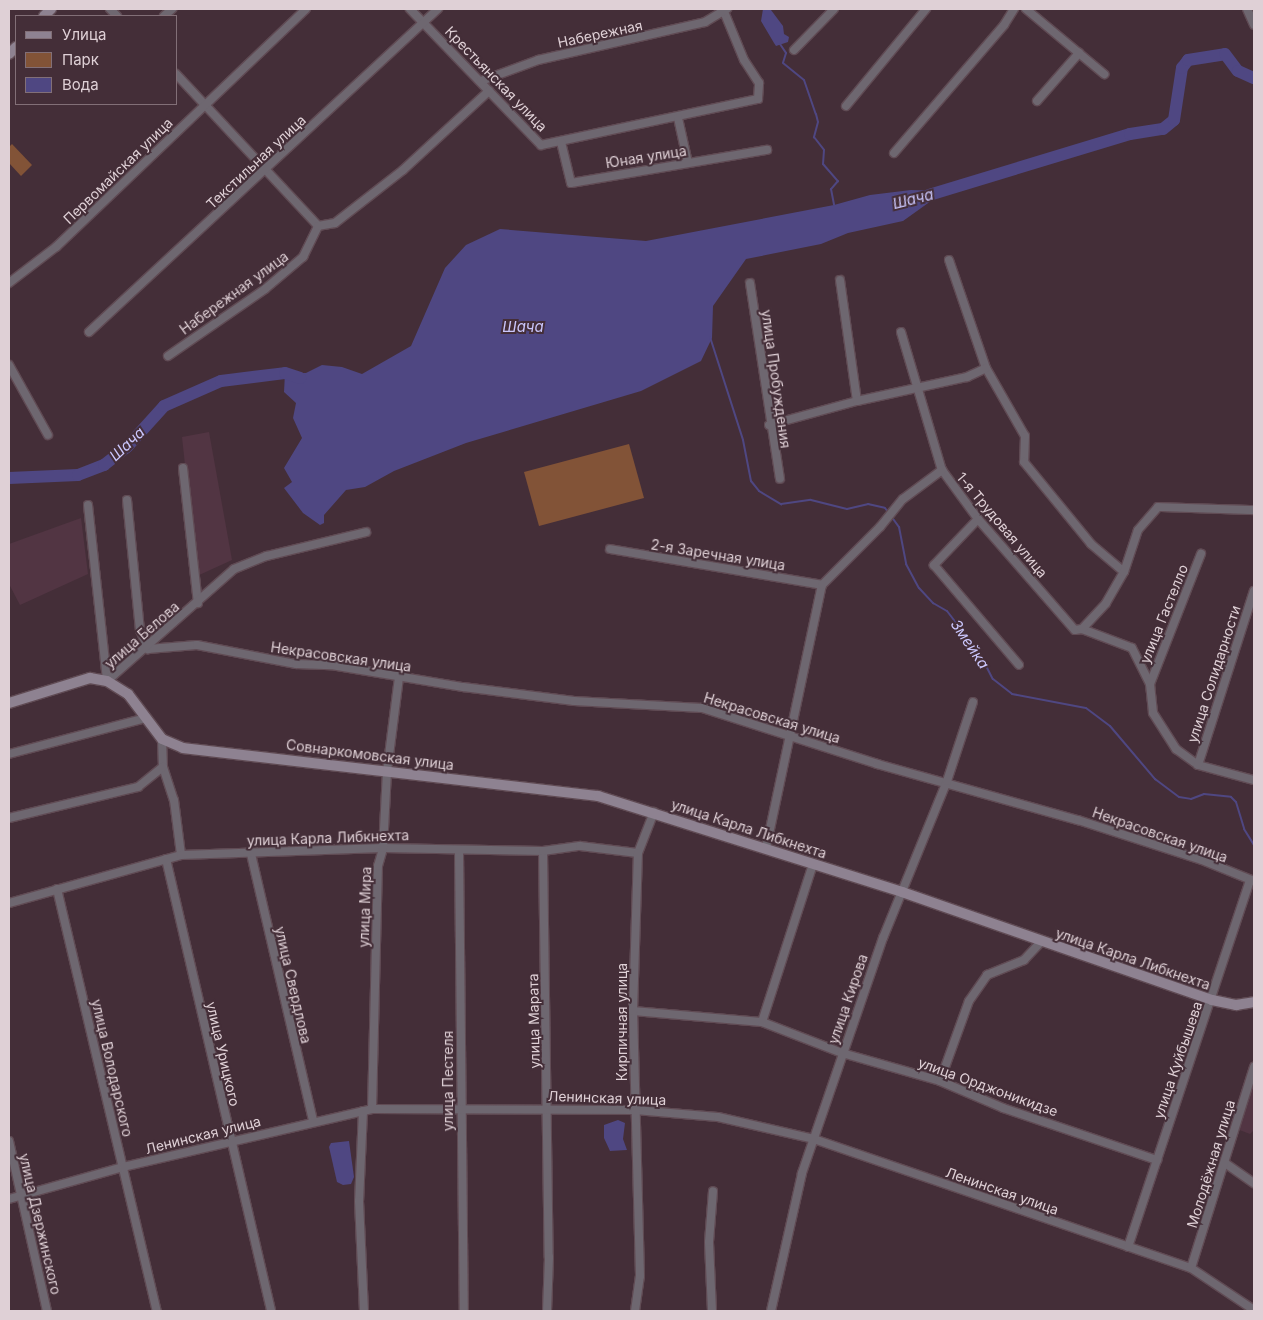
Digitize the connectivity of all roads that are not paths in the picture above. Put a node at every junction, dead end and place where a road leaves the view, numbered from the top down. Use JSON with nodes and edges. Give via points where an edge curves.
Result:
{"nodes":[{"id":1,"x":306,"y":9,"type":"edge"},
{"id":2,"x":410,"y":9,"type":"edge"},
{"id":3,"x":438,"y":9,"type":"edge"},
{"id":4,"x":834,"y":9,"type":"edge"},
{"id":5,"x":926,"y":9,"type":"edge"},
{"id":6,"x":1014,"y":9,"type":"edge"},
{"id":7,"x":1026,"y":9,"type":"edge"},
{"id":8,"x":1247,"y":9,"type":"edge"},
{"id":9,"x":725,"y":10,"type":"edge"},
{"id":10,"x":424,"y":21,"type":"junction"},
{"id":11,"x":1254,"y":25,"type":"edge"},
{"id":12,"x":794,"y":50,"type":"dead end"},
{"id":13,"x":1079,"y":53,"type":"junction"},
{"id":14,"x":1104,"y":74,"type":"dead end"},
{"id":15,"x":178,"y":76,"type":"edge"},
{"id":16,"x":481,"y":81,"type":"junction"},
{"id":17,"x":489,"y":91,"type":"junction"},
{"id":18,"x":1037,"y":101,"type":"dead end"},
{"id":19,"x":206,"y":104,"type":"junction"},
{"id":20,"x":846,"y":106,"type":"dead end"},
{"id":21,"x":678,"y":118,"type":"junction"},
{"id":22,"x":561,"y":142,"type":"junction"},
{"id":23,"x":767,"y":150,"type":"dead end"},
{"id":24,"x":894,"y":153,"type":"dead end"},
{"id":25,"x":688,"y":163,"type":"junction"},
{"id":26,"x":264,"y":170,"type":"junction"},
{"id":27,"x":318,"y":226,"type":"junction"},
{"id":28,"x":949,"y":260,"type":"dead end"},
{"id":29,"x":840,"y":280,"type":"dead end"},
{"id":30,"x":750,"y":282,"type":"dead end"},
{"id":31,"x":9,"y":284,"type":"edge"},
{"id":32,"x":89,"y":332,"type":"dead end"},
{"id":33,"x":901,"y":332,"type":"dead end"},
{"id":34,"x":168,"y":356,"type":"dead end"},
{"id":35,"x":9,"y":365,"type":"edge"},
{"id":36,"x":986,"y":368,"type":"junction"},
{"id":37,"x":917,"y":388,"type":"junction"},
{"id":38,"x":857,"y":401,"type":"junction"},
{"id":39,"x":769,"y":425,"type":"junction"},
{"id":40,"x":48,"y":435,"type":"dead end"},
{"id":41,"x":183,"y":468,"type":"dead end"},
{"id":42,"x":942,"y":470,"type":"junction"},
{"id":43,"x":780,"y":479,"type":"dead end"},
{"id":44,"x":127,"y":500,"type":"dead end"},
{"id":45,"x":88,"y":505,"type":"dead end"},
{"id":46,"x":1254,"y":510,"type":"edge"},
{"id":47,"x":978,"y":519,"type":"junction"},
{"id":48,"x":366,"y":532,"type":"dead end"},
{"id":49,"x":610,"y":549,"type":"dead end"},
{"id":50,"x":1201,"y":554,"type":"dead end"},
{"id":51,"x":1124,"y":572,"type":"junction"},
{"id":52,"x":822,"y":584,"type":"junction"},
{"id":53,"x":1254,"y":591,"type":"edge"},
{"id":54,"x":198,"y":603,"type":"junction"},
{"id":55,"x":1082,"y":629,"type":"junction"},
{"id":56,"x":148,"y":649,"type":"junction"},
{"id":57,"x":1019,"y":665,"type":"dead end"},
{"id":58,"x":399,"y":677,"type":"junction"},
{"id":59,"x":107,"y":681,"type":"junction"},
{"id":60,"x":1150,"y":684,"type":"junction"},
{"id":61,"x":972,"y":702,"type":"dead end"},
{"id":62,"x":9,"y":703,"type":"edge"},
{"id":63,"x":146,"y":718,"type":"junction"},
{"id":64,"x":789,"y":736,"type":"junction"},
{"id":65,"x":162,"y":739,"type":"junction"},
{"id":66,"x":9,"y":754,"type":"edge"},
{"id":67,"x":1198,"y":765,"type":"junction"},
{"id":68,"x":163,"y":767,"type":"junction"},
{"id":69,"x":387,"y":771,"type":"junction"},
{"id":70,"x":1254,"y":780,"type":"edge"},
{"id":71,"x":948,"y":781,"type":"junction"},
{"id":72,"x":654,"y":812,"type":"junction"},
{"id":73,"x":9,"y":818,"type":"edge"},
{"id":74,"x":383,"y":848,"type":"junction"},
{"id":75,"x":766,"y":848,"type":"junction"},
{"id":76,"x":459,"y":851,"type":"junction"},
{"id":77,"x":543,"y":851,"type":"junction"},
{"id":78,"x":638,"y":853,"type":"junction"},
{"id":79,"x":252,"y":854,"type":"junction"},
{"id":80,"x":181,"y":855,"type":"junction"},
{"id":81,"x":166,"y":859,"type":"junction"},
{"id":82,"x":813,"y":864,"type":"junction"},
{"id":83,"x":1252,"y":881,"type":"edge"},
{"id":84,"x":57,"y":889,"type":"junction"},
{"id":85,"x":902,"y":892,"type":"junction"},
{"id":86,"x":9,"y":903,"type":"edge"},
{"id":87,"x":1040,"y":942,"type":"junction"},
{"id":88,"x":1212,"y":1000,"type":"junction"},
{"id":89,"x":1254,"y":1002,"type":"edge"},
{"id":90,"x":634,"y":1011,"type":"junction"},
{"id":91,"x":762,"y":1022,"type":"junction"},
{"id":92,"x":842,"y":1053,"type":"junction"},
{"id":93,"x":1254,"y":1066,"type":"edge"},
{"id":94,"x":940,"y":1081,"type":"junction"},
{"id":95,"x":372,"y":1109,"type":"junction"},
{"id":96,"x":548,"y":1109,"type":"junction"},
{"id":97,"x":461,"y":1110,"type":"junction"},
{"id":98,"x":635,"y":1110,"type":"junction"},
{"id":99,"x":363,"y":1111,"type":"junction"},
{"id":100,"x":313,"y":1121,"type":"junction"},
{"id":101,"x":814,"y":1139,"type":"junction"},
{"id":102,"x":9,"y":1141,"type":"edge"},
{"id":103,"x":230,"y":1142,"type":"junction"},
{"id":104,"x":1156,"y":1160,"type":"junction"},
{"id":105,"x":1225,"y":1163,"type":"junction"},
{"id":106,"x":123,"y":1167,"type":"junction"},
{"id":107,"x":1254,"y":1183,"type":"edge"},
{"id":108,"x":713,"y":1191,"type":"dead end"},
{"id":109,"x":22,"y":1196,"type":"junction"},
{"id":110,"x":9,"y":1199,"type":"edge"},
{"id":111,"x":1128,"y":1247,"type":"junction"},
{"id":112,"x":1191,"y":1268,"type":"junction"},
{"id":113,"x":1254,"y":1310,"type":"edge"},
{"id":114,"x":47,"y":1311,"type":"edge"},
{"id":115,"x":157,"y":1311,"type":"edge"},
{"id":116,"x":271,"y":1311,"type":"edge"},
{"id":117,"x":364,"y":1311,"type":"edge"},
{"id":118,"x":464,"y":1311,"type":"edge"},
{"id":119,"x":547,"y":1311,"type":"edge"},
{"id":120,"x":635,"y":1311,"type":"edge"},
{"id":121,"x":712,"y":1311,"type":"edge"},
{"id":122,"x":771,"y":1311,"type":"edge"}],
"edges":[{"from":1,"to":19,"type":"street","name":"Первомайская улица"},
{"from":2,"to":10,"type":"street","name":"Крестьянская улица"},
{"from":3,"to":10,"type":"street","name":"Текстильная улица"},
{"from":4,"to":12,"type":"street"},
{"from":5,"to":20,"type":"street"},
{"from":6,"to":24,"type":"street","via":[[999,31]]},
{"from":7,"to":13,"type":"street"},
{"from":8,"to":11,"type":"street"},
{"from":9,"to":16,"type":"street","name":"Набережная","via":[[705,22],[538,60]]},
{"from":9,"to":21,"type":"street","via":[[744,60],[760,83],[758,99]]},
{"from":10,"to":16,"type":"street","name":"Крестьянская улица"},
{"from":10,"to":26,"type":"street","name":"Текстильная улица"},
{"from":13,"to":14,"type":"street"},
{"from":13,"to":18,"type":"street"},
{"from":15,"to":19,"type":"street"},
{"from":16,"to":17,"type":"street","name":"Крестьянская улица"},
{"from":17,"to":22,"type":"street","name":"Крестьянская улица","via":[[541,145]]},
{"from":17,"to":27,"type":"street","via":[[403,170],[335,223]]},
{"from":19,"to":26,"type":"street"},
{"from":19,"to":31,"type":"street","name":"Первомайская улица","via":[[56,247]]},
{"from":21,"to":22,"type":"street"},
{"from":21,"to":25,"type":"street"},
{"from":22,"to":25,"type":"street","name":"Юная улица","via":[[571,182]]},
{"from":23,"to":25,"type":"street","name":"Юная улица"},
{"from":26,"to":27,"type":"street"},
{"from":26,"to":32,"type":"street","name":"Текстильная улица"},
{"from":27,"to":34,"type":"street","name":"Набережная улица","via":[[303,257],[265,289]]},
{"from":28,"to":36,"type":"street"},
{"from":29,"to":38,"type":"street"},
{"from":30,"to":39,"type":"street","name":"улица Пробуждения"},
{"from":33,"to":37,"type":"street","name":"1-я Трудовая улица"},
{"from":35,"to":40,"type":"street"},
{"from":36,"to":37,"type":"street","via":[[967,377]]},
{"from":36,"to":51,"type":"street","via":[[1025,436],[1024,462],[1092,544]]},
{"from":37,"to":38,"type":"street"},
{"from":37,"to":42,"type":"street","name":"1-я Трудовая улица"},
{"from":38,"to":39,"type":"street"},
{"from":39,"to":43,"type":"street","name":"улица Пробуждения"},
{"from":41,"to":54,"type":"street"},
{"from":42,"to":47,"type":"street","name":"1-я Трудовая улица"},
{"from":42,"to":52,"type":"street","via":[[899,503],[880,527]]},
{"from":44,"to":56,"type":"street","via":[[140,630]]},
{"from":45,"to":59,"type":"street","name":"улица Белова"},
{"from":46,"to":51,"type":"street","via":[[1158,507],[1138,530]]},
{"from":47,"to":55,"type":"street","name":"1-я Трудовая улица","via":[[1075,630]]},
{"from":47,"to":57,"type":"street","via":[[934,565]]},
{"from":48,"to":54,"type":"street","name":"улица Белова","via":[[267,556],[234,569]]},
{"from":49,"to":52,"type":"street","name":"2-я Заречная улица"},
{"from":50,"to":60,"type":"street","name":"улица Гастелло"},
{"from":51,"to":55,"type":"street","via":[[1106,603]]},
{"from":52,"to":64,"type":"street"},
{"from":53,"to":67,"type":"street","name":"улица Солидарности"},
{"from":54,"to":56,"type":"street","name":"улица Белова"},
{"from":55,"to":60,"type":"street","via":[[1132,648]]},
{"from":56,"to":58,"type":"street","name":"Некрасовская улица","via":[[197,645],[296,664],[331,665]]},
{"from":56,"to":59,"type":"street","name":"улица Белова"},
{"from":58,"to":64,"type":"street","name":"Некрасовская улица","via":[[574,701],[702,708]]},
{"from":58,"to":69,"type":"street","name":"улица Мира"},
{"from":59,"to":62,"type":"street","via":[[90,678]]},
{"from":59,"to":63,"type":"street","via":[[128,694]]},
{"from":60,"to":67,"type":"street","via":[[1153,713],[1176,749]]},
{"from":61,"to":71,"type":"street","name":"улица Кирова"},
{"from":63,"to":65,"type":"street"},
{"from":63,"to":66,"type":"street"},
{"from":64,"to":71,"type":"street","name":"Некрасовская улица","via":[[877,764]]},
{"from":64,"to":75,"type":"street"},
{"from":65,"to":68,"type":"street"},
{"from":65,"to":69,"type":"street","name":"Совнаркомовская улица","via":[[183,748]]},
{"from":67,"to":70,"type":"street"},
{"from":68,"to":73,"type":"street","via":[[138,787]]},
{"from":68,"to":80,"type":"street","via":[[174,800]]},
{"from":69,"to":72,"type":"street","name":"Совнаркомовская улица","via":[[598,796]]},
{"from":69,"to":74,"type":"street","name":"улица Мира"},
{"from":71,"to":83,"type":"street","name":"Некрасовская улица","via":[[1202,860]]},
{"from":71,"to":85,"type":"street","name":"улица Кирова"},
{"from":72,"to":75,"type":"street","name":"улица Карла Либкнехта"},
{"from":72,"to":78,"type":"street","name":"улица Карла Либкнехта"},
{"from":74,"to":76,"type":"street","name":"улица Карла Либкнехта"},
{"from":74,"to":79,"type":"street","name":"улица Карла Либкнехта"},
{"from":74,"to":95,"type":"street","name":"улица Мира","via":[[378,866]]},
{"from":75,"to":82,"type":"street","name":"улица Карла Либкнехта"},
{"from":76,"to":77,"type":"street","name":"улица Карла Либкнехта"},
{"from":76,"to":97,"type":"street","name":"улица Пестеля"},
{"from":77,"to":78,"type":"street","name":"улица Карла Либкнехта","via":[[580,846]]},
{"from":77,"to":96,"type":"street","name":"улица Марата"},
{"from":78,"to":90,"type":"street","name":"Кирпичная улица"},
{"from":79,"to":80,"type":"street","name":"улица Карла Либкнехта"},
{"from":79,"to":100,"type":"street","name":"улица Свердлова"},
{"from":80,"to":81,"type":"street","name":"улица Карла Либкнехта"},
{"from":81,"to":84,"type":"street","name":"улица Карла Либкнехта"},
{"from":81,"to":103,"type":"street","name":"улица Урицкого"},
{"from":82,"to":85,"type":"street","name":"улица Карла Либкнехта"},
{"from":82,"to":91,"type":"street"},
{"from":83,"to":88,"type":"street","name":"улица Куйбышева"},
{"from":84,"to":86,"type":"street","name":"улица Карла Либкнехта"},
{"from":84,"to":106,"type":"street","name":"улица Володарского"},
{"from":85,"to":87,"type":"street","name":"улица Карла Либкнехта"},
{"from":85,"to":92,"type":"street","name":"улица Кирова"},
{"from":87,"to":88,"type":"street","name":"улица Карла Либкнехта"},
{"from":87,"to":94,"type":"street","via":[[1024,960],[987,975],[970,1001]]},
{"from":88,"to":89,"type":"street","name":"улица Карла Либкнехта","via":[[1236,1005]]},
{"from":88,"to":104,"type":"street","name":"улица Куйбышева"},
{"from":90,"to":91,"type":"street","name":"улица Орджоникидзе"},
{"from":90,"to":98,"type":"street","name":"Кирпичная улица"},
{"from":91,"to":92,"type":"street","name":"улица Орджоникидзе"},
{"from":92,"to":94,"type":"street","name":"улица Орджоникидзе"},
{"from":92,"to":101,"type":"street","name":"улица Кирова"},
{"from":93,"to":105,"type":"street","name":"Молодёжная улица"},
{"from":94,"to":104,"type":"street","name":"улица Орджоникидзе","via":[[1003,1108]]},
{"from":95,"to":97,"type":"street","name":"Ленинская улица"},
{"from":95,"to":99,"type":"street","name":"Ленинская улица"},
{"from":96,"to":97,"type":"street","name":"Ленинская улица"},
{"from":96,"to":98,"type":"street","name":"Ленинская улица"},
{"from":96,"to":119,"type":"street","name":"улица Марата"},
{"from":97,"to":118,"type":"street","name":"улица Пестеля"},
{"from":98,"to":101,"type":"street","name":"Ленинская улица","via":[[718,1117]]},
{"from":98,"to":120,"type":"street","name":"Кирпичная улица","via":[[640,1276]]},
{"from":99,"to":100,"type":"street","name":"Ленинская улица"},
{"from":99,"to":117,"type":"street","via":[[359,1201]]},
{"from":100,"to":103,"type":"street","name":"Ленинская улица"},
{"from":101,"to":111,"type":"street","name":"Ленинская улица"},
{"from":101,"to":122,"type":"street","name":"улица Кирова","via":[[800,1181]]},
{"from":102,"to":109,"type":"street","name":"улица Дзержинского"},
{"from":103,"to":106,"type":"street","name":"Ленинская улица"},
{"from":103,"to":116,"type":"street","name":"улица Урицкого"},
{"from":104,"to":111,"type":"street","name":"улица Куйбышева"},
{"from":105,"to":107,"type":"street"},
{"from":105,"to":112,"type":"street","name":"Молодёжная улица"},
{"from":106,"to":109,"type":"street","name":"Ленинская улица"},
{"from":106,"to":115,"type":"street","name":"улица Володарского"},
{"from":108,"to":121,"type":"street","via":[[709,1242]]},
{"from":109,"to":110,"type":"street","name":"Ленинская улица"},
{"from":109,"to":114,"type":"street","name":"улица Дзержинского"},
{"from":111,"to":112,"type":"street","name":"Ленинская улица"},
{"from":112,"to":113,"type":"street","name":"Ленинская улица"}]}
